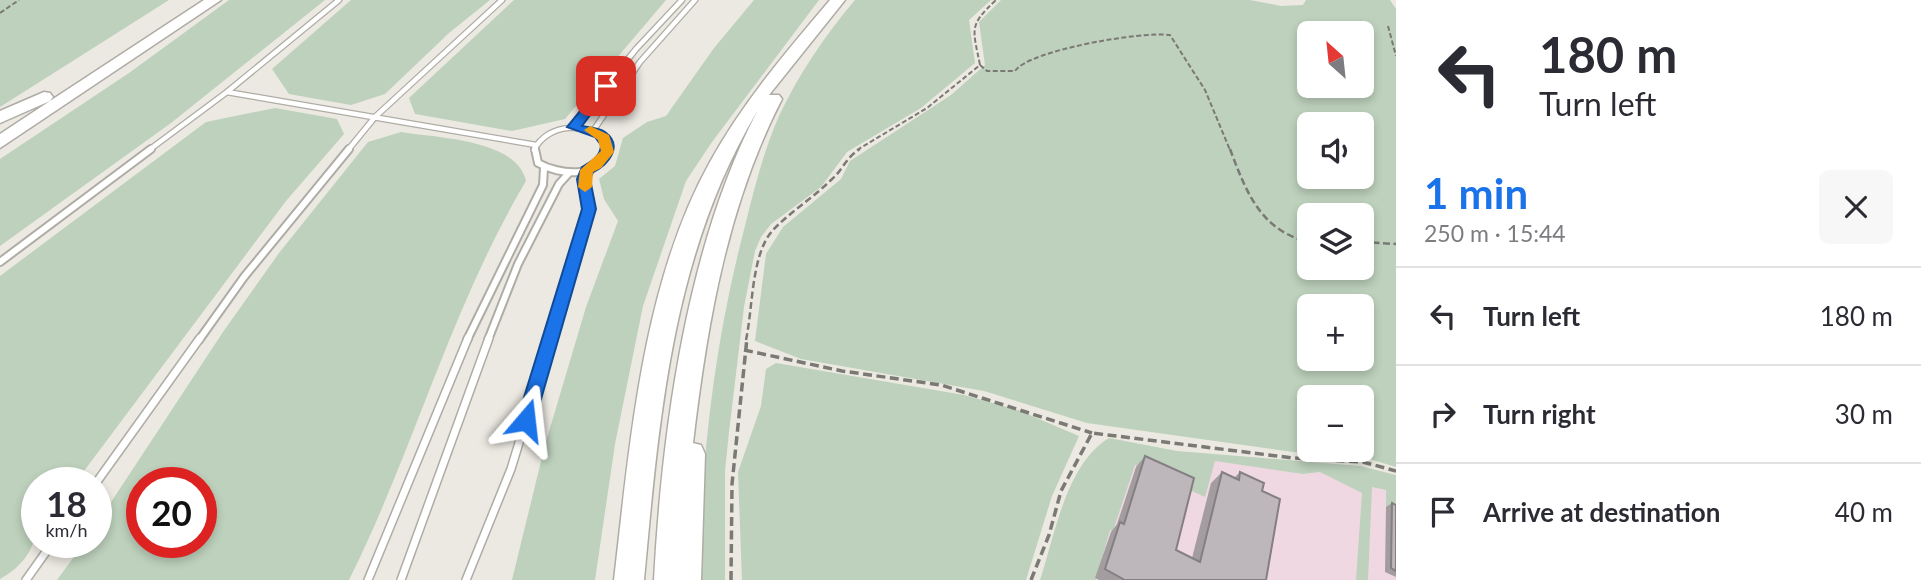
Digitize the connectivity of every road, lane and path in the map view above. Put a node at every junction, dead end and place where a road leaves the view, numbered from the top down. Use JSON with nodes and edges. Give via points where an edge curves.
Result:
{"nodes":[{"id":1,"x":19,"y":0,"type":"edge"},
{"id":2,"x":190,"y":0,"type":"edge"},
{"id":3,"x":214,"y":0,"type":"edge"},
{"id":4,"x":339,"y":0,"type":"edge"},
{"id":5,"x":502,"y":0,"type":"edge"},
{"id":6,"x":682,"y":0,"type":"edge"},
{"id":7,"x":695,"y":0,"type":"edge"},
{"id":8,"x":838,"y":0,"type":"edge"},
{"id":9,"x":996,"y":0,"type":"edge"},
{"id":10,"x":0,"y":13,"type":"edge"},
{"id":11,"x":1388,"y":26,"type":"dead end"},
{"id":12,"x":811,"y":32,"type":"junction"},
{"id":13,"x":1396,"y":56,"type":"edge"},
{"id":14,"x":980,"y":65,"type":"junction"},
{"id":15,"x":102,"y":77,"type":"junction"},
{"id":16,"x":227,"y":92,"type":"junction"},
{"id":17,"x":44,"y":97,"type":"junction"},
{"id":18,"x":375,"y":117,"type":"junction"},
{"id":19,"x":0,"y":118,"type":"edge"},
{"id":20,"x":0,"y":124,"type":"edge"},
{"id":21,"x":574,"y":127,"type":"junction"},
{"id":22,"x":593,"y":131,"type":"junction"},
{"id":23,"x":0,"y":142,"type":"edge"},
{"id":24,"x":536,"y":145,"type":"junction"},
{"id":25,"x":0,"y":150,"type":"edge"},
{"id":26,"x":544,"y":168,"type":"junction"},
{"id":27,"x":587,"y":170,"type":"junction"},
{"id":28,"x":569,"y":173,"type":"junction"},
{"id":29,"x":1297,"y":239,"type":"edge"},
{"id":30,"x":1374,"y":243,"type":"edge"},
{"id":31,"x":1396,"y":244,"type":"edge"},
{"id":32,"x":0,"y":262,"type":"edge"},
{"id":33,"x":744,"y":350,"type":"junction"},
{"id":34,"x":692,"y":365,"type":"junction"},
{"id":35,"x":1092,"y":433,"type":"junction"},
{"id":36,"x":107,"y":467,"type":"edge"},
{"id":37,"x":1396,"y":471,"type":"edge"},
{"id":38,"x":42,"y":558,"type":"edge"},
{"id":39,"x":26,"y":580,"type":"edge"},
{"id":40,"x":368,"y":580,"type":"edge"},
{"id":41,"x":401,"y":580,"type":"edge"},
{"id":42,"x":466,"y":580,"type":"edge"},
{"id":43,"x":629,"y":580,"type":"edge"},
{"id":44,"x":669,"y":580,"type":"edge"},
{"id":45,"x":686,"y":580,"type":"edge"},
{"id":46,"x":731,"y":580,"type":"edge"},
{"id":47,"x":1031,"y":580,"type":"edge"}],
"edges":[{"from":1,"to":10,"type":"path"},
{"from":2,"to":17,"type":"highway"},
{"from":3,"to":15,"type":"highway"},
{"from":4,"to":16,"type":"lane"},
{"from":5,"to":18,"type":"lane"},
{"from":6,"to":21,"type":"lane"},
{"from":7,"to":22,"type":"lane","via":[[640,62]]},
{"from":8,"to":12,"type":"highway"},
{"from":9,"to":14,"type":"path","via":[[976,19]]},
{"from":11,"to":13,"type":"path"},
{"from":12,"to":34,"type":"highway","via":[[761,120],[735,182],[710,262]]},
{"from":12,"to":43,"type":"highway","via":[[748,111],[705,192],[683,255],[656,376]]},
{"from":14,"to":29,"type":"path","via":[[987,71],[1015,71],[1019,65],[1069,47],[1139,33],[1170,35],[1205,90],[1235,164],[1263,216],[1282,236]]},
{"from":14,"to":33,"type":"path","via":[[927,108],[848,156],[834,178],[771,232],[756,266]]},
{"from":15,"to":23,"type":"highway"},
{"from":15,"to":25,"type":"highway","via":[[91,90]]},
{"from":16,"to":18,"type":"lane"},
{"from":16,"to":32,"type":"lane"},
{"from":17,"to":19,"type":"highway"},
{"from":17,"to":20,"type":"highway"},
{"from":18,"to":24,"type":"lane"},
{"from":18,"to":36,"type":"lane","via":[[244,277]]},
{"from":21,"to":22,"type":"lane"},
{"from":21,"to":24,"type":"lane","via":[[551,132]]},
{"from":22,"to":27,"type":"lane","via":[[604,138],[608,152]]},
{"from":24,"to":26,"type":"lane","via":[[534,157]]},
{"from":26,"to":28,"type":"lane"},
{"from":26,"to":40,"type":"lane","via":[[543,185],[465,345]]},
{"from":27,"to":28,"type":"lane"},
{"from":27,"to":42,"type":"lane","via":[[583,179],[589,209],[578,250],[511,469]]},
{"from":28,"to":41,"type":"lane","via":[[518,264]]},
{"from":30,"to":31,"type":"path"},
{"from":33,"to":35,"type":"path","via":[[941,386]]},
{"from":33,"to":46,"type":"path","via":[[732,484]]},
{"from":34,"to":44,"type":"highway","via":[[671,509]]},
{"from":34,"to":45,"type":"highway"},
{"from":35,"to":37,"type":"path","via":[[1363,462]]},
{"from":35,"to":47,"type":"path","via":[[1061,491]]},
{"from":38,"to":39,"type":"lane"}]}
